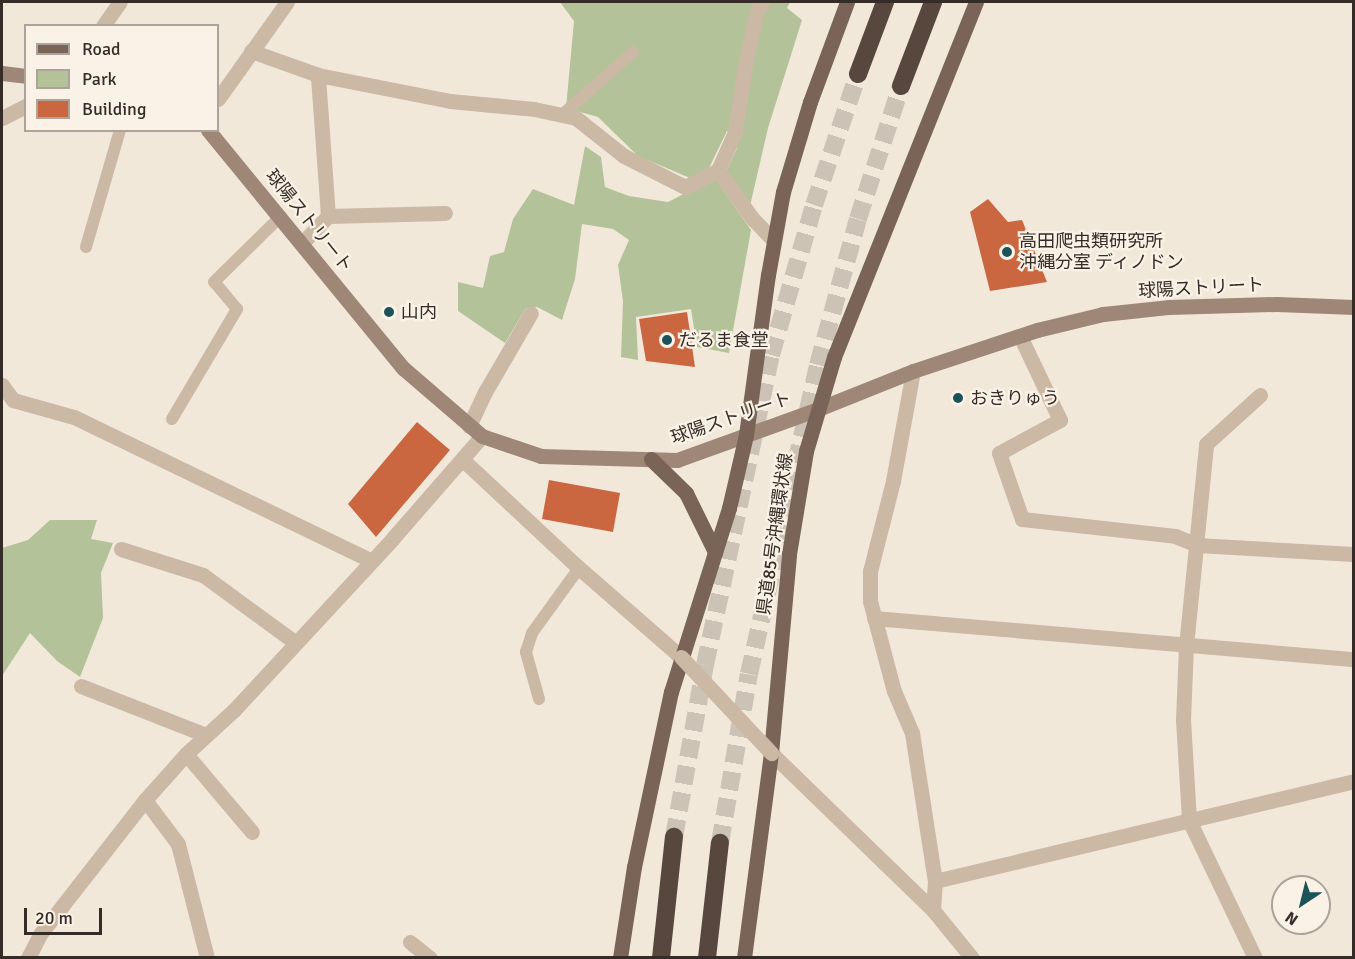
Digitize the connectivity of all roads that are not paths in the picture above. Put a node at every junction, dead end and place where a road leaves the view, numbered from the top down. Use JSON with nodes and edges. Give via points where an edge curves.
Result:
{"nodes":[{"id":1,"x":120,"y":2,"type":"edge"},
{"id":2,"x":287,"y":2,"type":"edge"},
{"id":3,"x":763,"y":2,"type":"edge"},
{"id":4,"x":847,"y":2,"type":"edge"},
{"id":5,"x":885,"y":2,"type":"edge"},
{"id":6,"x":933,"y":2,"type":"edge"},
{"id":7,"x":976,"y":2,"type":"edge"},
{"id":8,"x":104,"y":24,"type":"edge"},
{"id":9,"x":251,"y":51,"type":"junction"},
{"id":10,"x":633,"y":52,"type":"dead end"},
{"id":11,"x":2,"y":73,"type":"edge"},
{"id":12,"x":858,"y":74,"type":"tunnel mouth"},
{"id":13,"x":318,"y":75,"type":"junction"},
{"id":14,"x":24,"y":76,"type":"edge"},
{"id":15,"x":901,"y":86,"type":"tunnel mouth"},
{"id":16,"x":219,"y":98,"type":"edge"},
{"id":17,"x":24,"y":107,"type":"edge"},
{"id":18,"x":562,"y":115,"type":"junction"},
{"id":19,"x":2,"y":118,"type":"edge"},
{"id":20,"x":119,"y":132,"type":"edge"},
{"id":21,"x":210,"y":132,"type":"edge"},
{"id":22,"x":718,"y":170,"type":"junction"},
{"id":23,"x":445,"y":213,"type":"dead end"},
{"id":24,"x":280,"y":216,"type":"junction"},
{"id":25,"x":328,"y":216,"type":"junction"},
{"id":26,"x":773,"y":240,"type":"junction"},
{"id":27,"x":302,"y":243,"type":"junction"},
{"id":28,"x":86,"y":247,"type":"dead end"},
{"id":29,"x":1353,"y":307,"type":"edge"},
{"id":30,"x":531,"y":313,"type":"dead end"},
{"id":31,"x":1020,"y":336,"type":"junction"},
{"id":32,"x":913,"y":371,"type":"junction"},
{"id":33,"x":2,"y":386,"type":"edge"},
{"id":34,"x":1260,"y":395,"type":"dead end"},
{"id":35,"x":818,"y":409,"type":"junction"},
{"id":36,"x":171,"y":419,"type":"dead end"},
{"id":37,"x":469,"y":426,"type":"junction"},
{"id":38,"x":746,"y":435,"type":"junction"},
{"id":39,"x":482,"y":436,"type":"junction"},
{"id":40,"x":651,"y":459,"type":"junction"},
{"id":41,"x":463,"y":460,"type":"junction"},
{"id":42,"x":1197,"y":545,"type":"junction"},
{"id":43,"x":121,"y":549,"type":"dead end"},
{"id":44,"x":715,"y":552,"type":"junction"},
{"id":45,"x":1353,"y":554,"type":"edge"},
{"id":46,"x":372,"y":561,"type":"junction"},
{"id":47,"x":579,"y":568,"type":"junction"},
{"id":48,"x":874,"y":618,"type":"junction"},
{"id":49,"x":296,"y":643,"type":"junction"},
{"id":50,"x":1186,"y":646,"type":"junction"},
{"id":51,"x":681,"y":657,"type":"junction"},
{"id":52,"x":1353,"y":659,"type":"edge"},
{"id":53,"x":81,"y":686,"type":"dead end"},
{"id":54,"x":539,"y":699,"type":"dead end"},
{"id":55,"x":206,"y":735,"type":"junction"},
{"id":56,"x":771,"y":753,"type":"junction"},
{"id":57,"x":186,"y":754,"type":"junction"},
{"id":58,"x":1353,"y":781,"type":"edge"},
{"id":59,"x":145,"y":800,"type":"junction"},
{"id":60,"x":1189,"y":820,"type":"junction"},
{"id":61,"x":252,"y":831,"type":"dead end"},
{"id":62,"x":674,"y":837,"type":"tunnel mouth"},
{"id":63,"x":720,"y":843,"type":"tunnel mouth"},
{"id":64,"x":935,"y":881,"type":"junction"},
{"id":65,"x":933,"y":910,"type":"junction"},
{"id":66,"x":410,"y":942,"type":"dead end"},
{"id":67,"x":28,"y":957,"type":"edge"},
{"id":68,"x":207,"y":957,"type":"edge"},
{"id":69,"x":430,"y":957,"type":"edge"},
{"id":70,"x":620,"y":957,"type":"edge"},
{"id":71,"x":661,"y":957,"type":"edge"},
{"id":72,"x":707,"y":957,"type":"edge"},
{"id":73,"x":744,"y":957,"type":"edge"},
{"id":74,"x":972,"y":957,"type":"edge"},
{"id":75,"x":1256,"y":957,"type":"edge"}],
"edges":[{"from":1,"to":8,"type":"street"},
{"from":2,"to":9,"type":"street"},
{"from":3,"to":22,"type":"street","via":[[757,10],[745,65],[735,132]]},
{"from":4,"to":26,"type":"main road","via":[[794,150]]},
{"from":5,"to":12,"type":"highway"},
{"from":6,"to":15,"type":"highway"},
{"from":7,"to":35,"type":"main road","name":"県道85号沖縄環状線","via":[[839,346]]},
{"from":9,"to":13,"type":"street"},
{"from":9,"to":16,"type":"street"},
{"from":10,"to":18,"type":"lane"},
{"from":11,"to":14,"type":"main road"},
{"from":13,"to":18,"type":"street","via":[[450,101]]},
{"from":13,"to":25,"type":"street"},
{"from":17,"to":19,"type":"street"},
{"from":18,"to":22,"type":"street","via":[[576,118],[624,156],[685,187]]},
{"from":20,"to":28,"type":"lane"},
{"from":21,"to":24,"type":"main road","name":"球陽ストリート"},
{"from":22,"to":26,"type":"street"},
{"from":23,"to":25,"type":"street"},
{"from":24,"to":27,"type":"main road","name":"球陽ストリート"},
{"from":24,"to":36,"type":"lane","via":[[214,282],[237,309]]},
{"from":25,"to":27,"type":"street"},
{"from":26,"to":38,"type":"main road"},
{"from":27,"to":37,"type":"main road","name":"球陽ストリート","via":[[403,368]]},
{"from":29,"to":31,"type":"main road","name":"球陽ストリート","via":[[1168,307],[1103,314]]},
{"from":30,"to":37,"type":"street"},
{"from":31,"to":32,"type":"main road","name":"球陽ストリート"},
{"from":31,"to":42,"type":"street","via":[[1060,420],[999,453],[1022,519],[1175,536]]},
{"from":32,"to":35,"type":"main road","name":"球陽ストリート"},
{"from":32,"to":48,"type":"street","via":[[893,481],[870,572]]},
{"from":33,"to":46,"type":"street","via":[[13,399],[74,417]]},
{"from":34,"to":42,"type":"street","via":[[1206,444]]},
{"from":35,"to":38,"type":"main road","name":"球陽ストリート"},
{"from":35,"to":56,"type":"main road","name":"県道85号沖縄環状線","via":[[796,502]]},
{"from":37,"to":39,"type":"main road","name":"球陽ストリート"},
{"from":38,"to":40,"type":"main road","name":"球陽ストリート","via":[[677,460]]},
{"from":38,"to":44,"type":"main road"},
{"from":39,"to":40,"type":"main road","name":"球陽ストリート","via":[[541,456]]},
{"from":39,"to":41,"type":"street"},
{"from":40,"to":44,"type":"main road","via":[[686,493]]},
{"from":41,"to":46,"type":"street"},
{"from":41,"to":47,"type":"street"},
{"from":42,"to":45,"type":"street"},
{"from":42,"to":50,"type":"street"},
{"from":43,"to":49,"type":"street","via":[[203,575]]},
{"from":44,"to":51,"type":"main road"},
{"from":46,"to":49,"type":"street"},
{"from":47,"to":51,"type":"street"},
{"from":47,"to":54,"type":"lane","via":[[532,633],[526,651]]},
{"from":48,"to":50,"type":"street"},
{"from":48,"to":64,"type":"street","via":[[894,691],[912,733]]},
{"from":49,"to":55,"type":"street"},
{"from":50,"to":52,"type":"street"},
{"from":50,"to":60,"type":"street","via":[[1183,720]]},
{"from":51,"to":56,"type":"street","bridge":true},
{"from":51,"to":70,"type":"main road","via":[[650,785]]},
{"from":53,"to":55,"type":"street"},
{"from":55,"to":57,"type":"street"},
{"from":56,"to":65,"type":"street"},
{"from":56,"to":73,"type":"main road","name":"県道85号沖縄環状線"},
{"from":57,"to":59,"type":"street"},
{"from":57,"to":61,"type":"street"},
{"from":58,"to":60,"type":"street"},
{"from":59,"to":67,"type":"street","via":[[41,933]]},
{"from":59,"to":68,"type":"street","via":[[178,844]]},
{"from":60,"to":64,"type":"street"},
{"from":60,"to":75,"type":"street"},
{"from":62,"to":71,"type":"highway"},
{"from":63,"to":72,"type":"highway"},
{"from":64,"to":65,"type":"street"},
{"from":65,"to":74,"type":"street"},
{"from":66,"to":69,"type":"street"}]}
